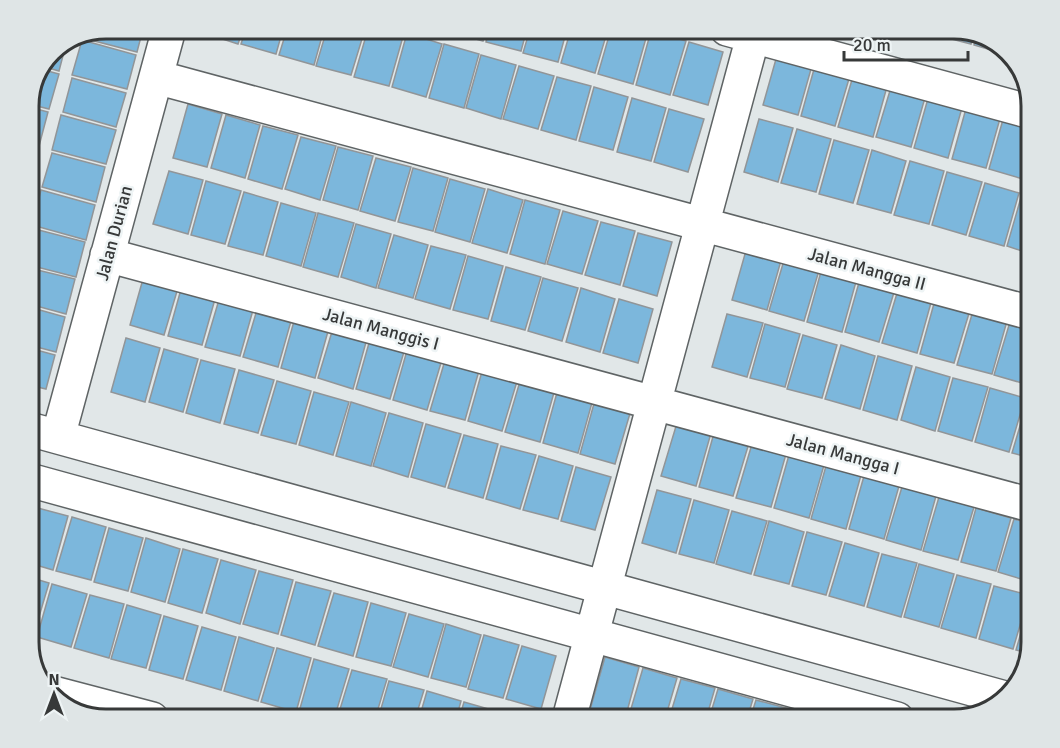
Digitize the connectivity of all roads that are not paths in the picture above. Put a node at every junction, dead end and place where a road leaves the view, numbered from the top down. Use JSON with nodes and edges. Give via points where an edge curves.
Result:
{"nodes":[{"id":1,"x":166,"y":39,"type":"edge"},
{"id":2,"x":743,"y":39,"type":"edge"},
{"id":3,"x":773,"y":39,"type":"edge"},
{"id":4,"x":156,"y":77,"type":"junction"},
{"id":5,"x":1021,"y":109,"type":"edge"},
{"id":6,"x":702,"y":224,"type":"junction"},
{"id":7,"x":107,"y":255,"type":"junction"},
{"id":8,"x":1021,"y":310,"type":"edge"},
{"id":9,"x":654,"y":403,"type":"junction"},
{"id":10,"x":43,"y":433,"type":"edge"},
{"id":11,"x":39,"y":483,"type":"edge"},
{"id":12,"x":1021,"y":502,"type":"edge"},
{"id":13,"x":604,"y":587,"type":"junction"},
{"id":14,"x":591,"y":635,"type":"junction"},
{"id":15,"x":994,"y":695,"type":"edge"},
{"id":16,"x":68,"y":697,"type":"edge"},
{"id":17,"x":112,"y":709,"type":"edge"},
{"id":18,"x":571,"y":709,"type":"edge"},
{"id":19,"x":857,"y":709,"type":"edge"}],
"edges":[{"from":1,"to":4,"type":"street","name":"Jalan Durian"},
{"from":2,"to":6,"type":"street"},
{"from":3,"to":5,"type":"street"},
{"from":4,"to":6,"type":"street","name":"Jalan Mangga II"},
{"from":4,"to":7,"type":"street","name":"Jalan Durian"},
{"from":6,"to":8,"type":"street","name":"Jalan Mangga II"},
{"from":6,"to":9,"type":"street"},
{"from":7,"to":9,"type":"street","name":"Jalan Manggis I"},
{"from":7,"to":10,"type":"street","name":"Jalan Durian"},
{"from":9,"to":12,"type":"street","name":"Jalan Mangga I"},
{"from":9,"to":13,"type":"street"},
{"from":10,"to":13,"type":"street"},
{"from":11,"to":14,"type":"street"},
{"from":13,"to":14,"type":"street"},
{"from":13,"to":15,"type":"street"},
{"from":14,"to":18,"type":"street"},
{"from":14,"to":19,"type":"street"},
{"from":16,"to":17,"type":"street"}]}
